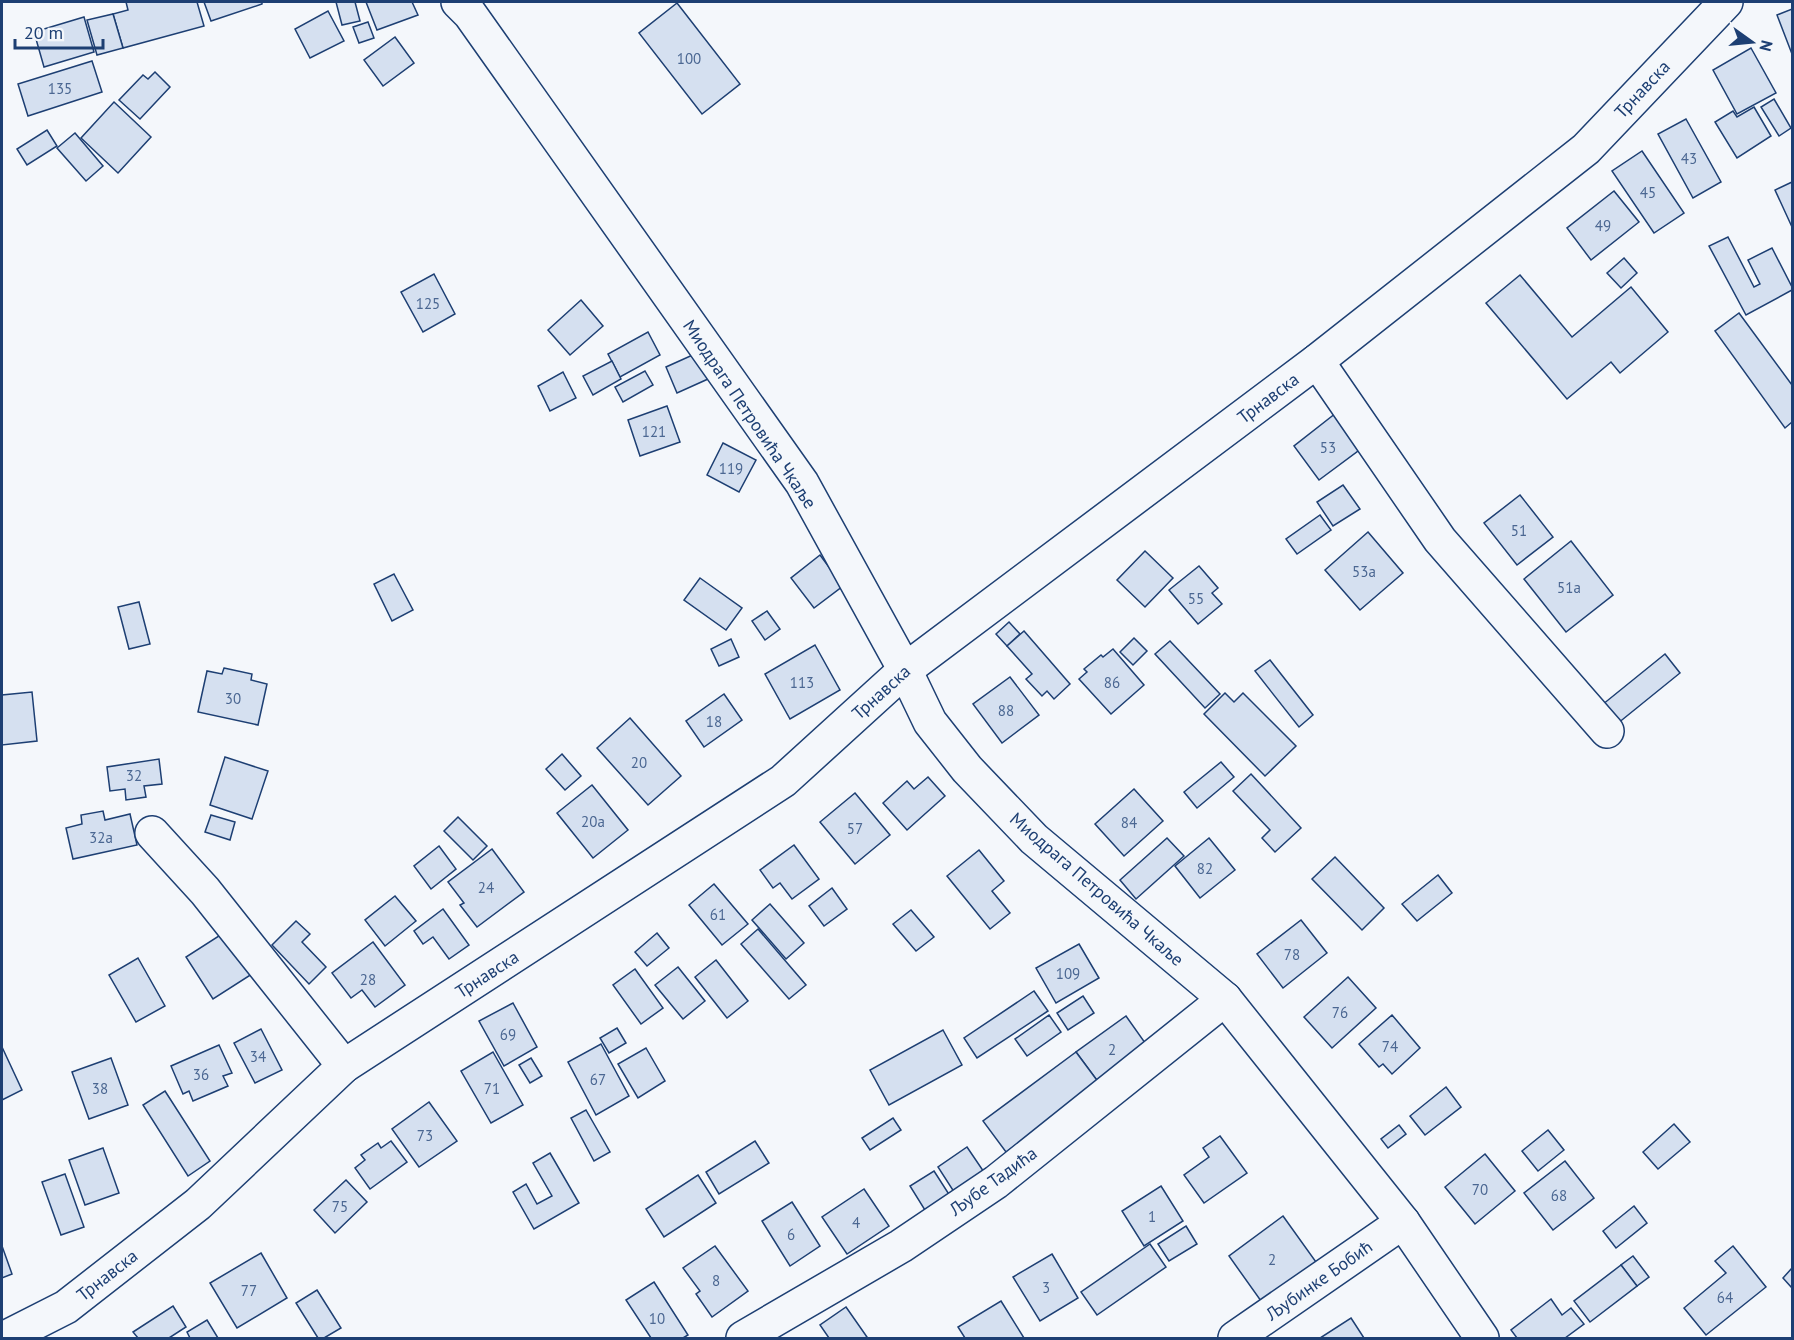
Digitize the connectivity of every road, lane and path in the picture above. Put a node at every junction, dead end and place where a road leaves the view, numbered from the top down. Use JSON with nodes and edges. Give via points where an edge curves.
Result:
{"nodes":[{"id":1,"x":458,"y":2,"type":"edge"},
{"id":2,"x":1726,"y":2,"type":"edge"},
{"id":3,"x":1317,"y":361,"type":"junction"},
{"id":4,"x":905,"y":670,"type":"junction"},
{"id":5,"x":1607,"y":731,"type":"dead end"},
{"id":6,"x":152,"y":833,"type":"dead end"},
{"id":7,"x":1225,"y":999,"type":"junction"},
{"id":8,"x":344,"y":1066,"type":"junction"},
{"id":9,"x":1403,"y":1222,"type":"junction"},
{"id":10,"x":5,"y":1338,"type":"edge"},
{"id":11,"x":743,"y":1338,"type":"edge"},
{"id":12,"x":1235,"y":1338,"type":"edge"},
{"id":13,"x":1482,"y":1338,"type":"edge"}],
"edges":[{"from":1,"to":4,"type":"street","name":"Миодрага Петровића Чкаље","via":[[802,483]]},
{"from":2,"to":3,"type":"street","name":"Трнавска","via":[[1586,148]]},
{"from":3,"to":4,"type":"street","name":"Трнавска"},
{"from":3,"to":5,"type":"street","via":[[1440,540]]},
{"from":4,"to":7,"type":"street","name":"Миодрага Петровића Чкаље","via":[[930,722],[967,769],[1034,839]]},
{"from":4,"to":8,"type":"street","name":"Трнавска","via":[[783,781]]},
{"from":6,"to":8,"type":"street","via":[[205,891]]},
{"from":7,"to":9,"type":"street","name":"Миодрага Петровића Чкаље"},
{"from":7,"to":11,"type":"street","name":"Љубе Тадића","via":[[996,1182],[901,1246]]},
{"from":8,"to":10,"type":"street","name":"Трнавска","via":[[198,1204],[66,1307]]},
{"from":9,"to":12,"type":"street","name":"Љубинке Бобић"},
{"from":9,"to":13,"type":"street","name":"Миодрага Петровића Чкаље"}]}
